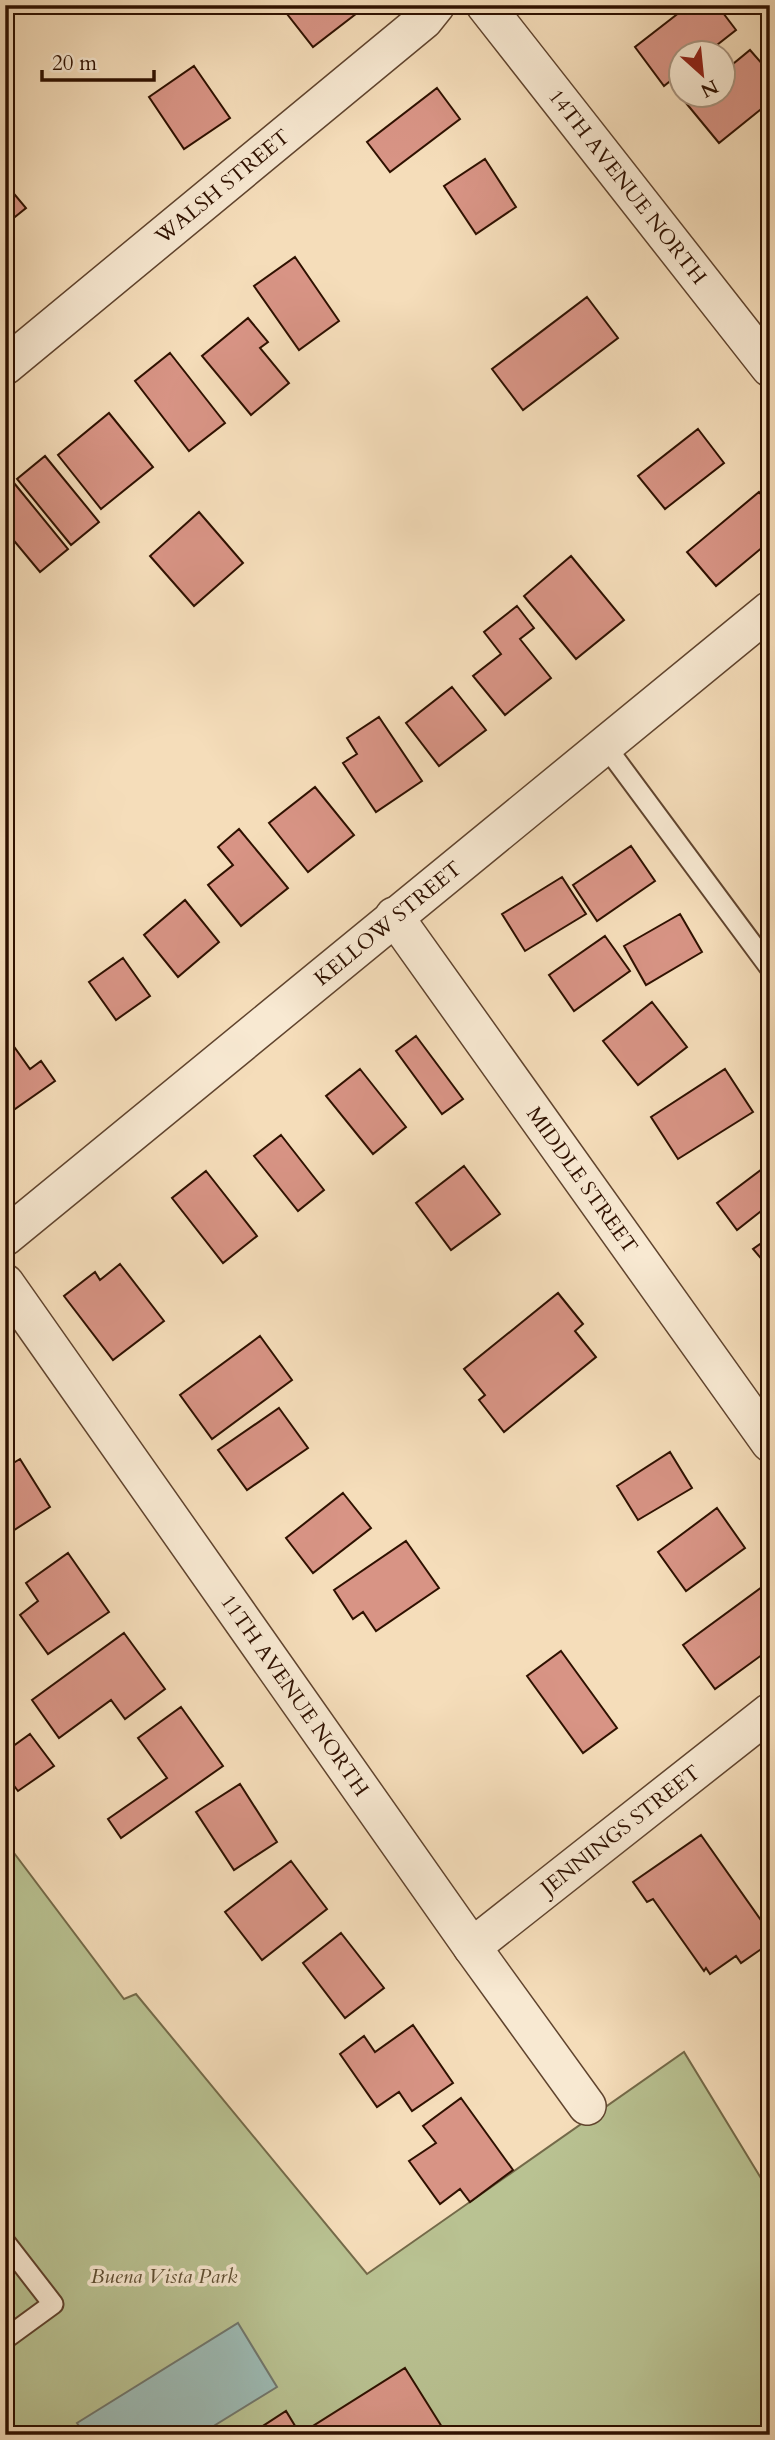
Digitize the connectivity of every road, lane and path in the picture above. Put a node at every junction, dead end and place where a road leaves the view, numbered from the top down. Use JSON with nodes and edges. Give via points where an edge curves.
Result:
{"nodes":[{"id":1,"x":436,"y":5,"type":"edge"},
{"id":2,"x":485,"y":5,"type":"edge"},
{"id":3,"x":5,"y":366,"type":"edge"},
{"id":4,"x":770,"y":368,"type":"edge"},
{"id":5,"x":770,"y":610,"type":"edge"},
{"id":6,"x":604,"y":744,"type":"junction"},
{"id":7,"x":394,"y":916,"type":"junction"},
{"id":8,"x":770,"y":968,"type":"edge"},
{"id":9,"x":5,"y":1237,"type":"edge"},
{"id":10,"x":5,"y":1283,"type":"edge"},
{"id":11,"x":770,"y":1443,"type":"edge"},
{"id":12,"x":770,"y":1712,"type":"edge"},
{"id":13,"x":472,"y":1947,"type":"junction"},
{"id":14,"x":587,"y":2106,"type":"dead end"},
{"id":15,"x":5,"y":2242,"type":"edge"},
{"id":16,"x":5,"y":2339,"type":"edge"}],
"edges":[{"from":1,"to":3,"type":"street","name":"WALSH STREET","via":[[424,20]]},
{"from":2,"to":4,"type":"street","name":"14TH AVENUE NORTH"},
{"from":5,"to":6,"type":"street","name":"KELLOW STREET"},
{"from":6,"to":7,"type":"street","name":"KELLOW STREET"},
{"from":6,"to":8,"type":"lane"},
{"from":7,"to":9,"type":"street","name":"KELLOW STREET"},
{"from":7,"to":11,"type":"street","name":"MIDDLE STREET"},
{"from":10,"to":13,"type":"street","name":"11TH AVENUE NORTH"},
{"from":12,"to":13,"type":"street","name":"JENNINGS STREET"},
{"from":13,"to":14,"type":"street","name":"11TH AVENUE NORTH"},
{"from":15,"to":16,"type":"lane","via":[[53,2304]]}]}
